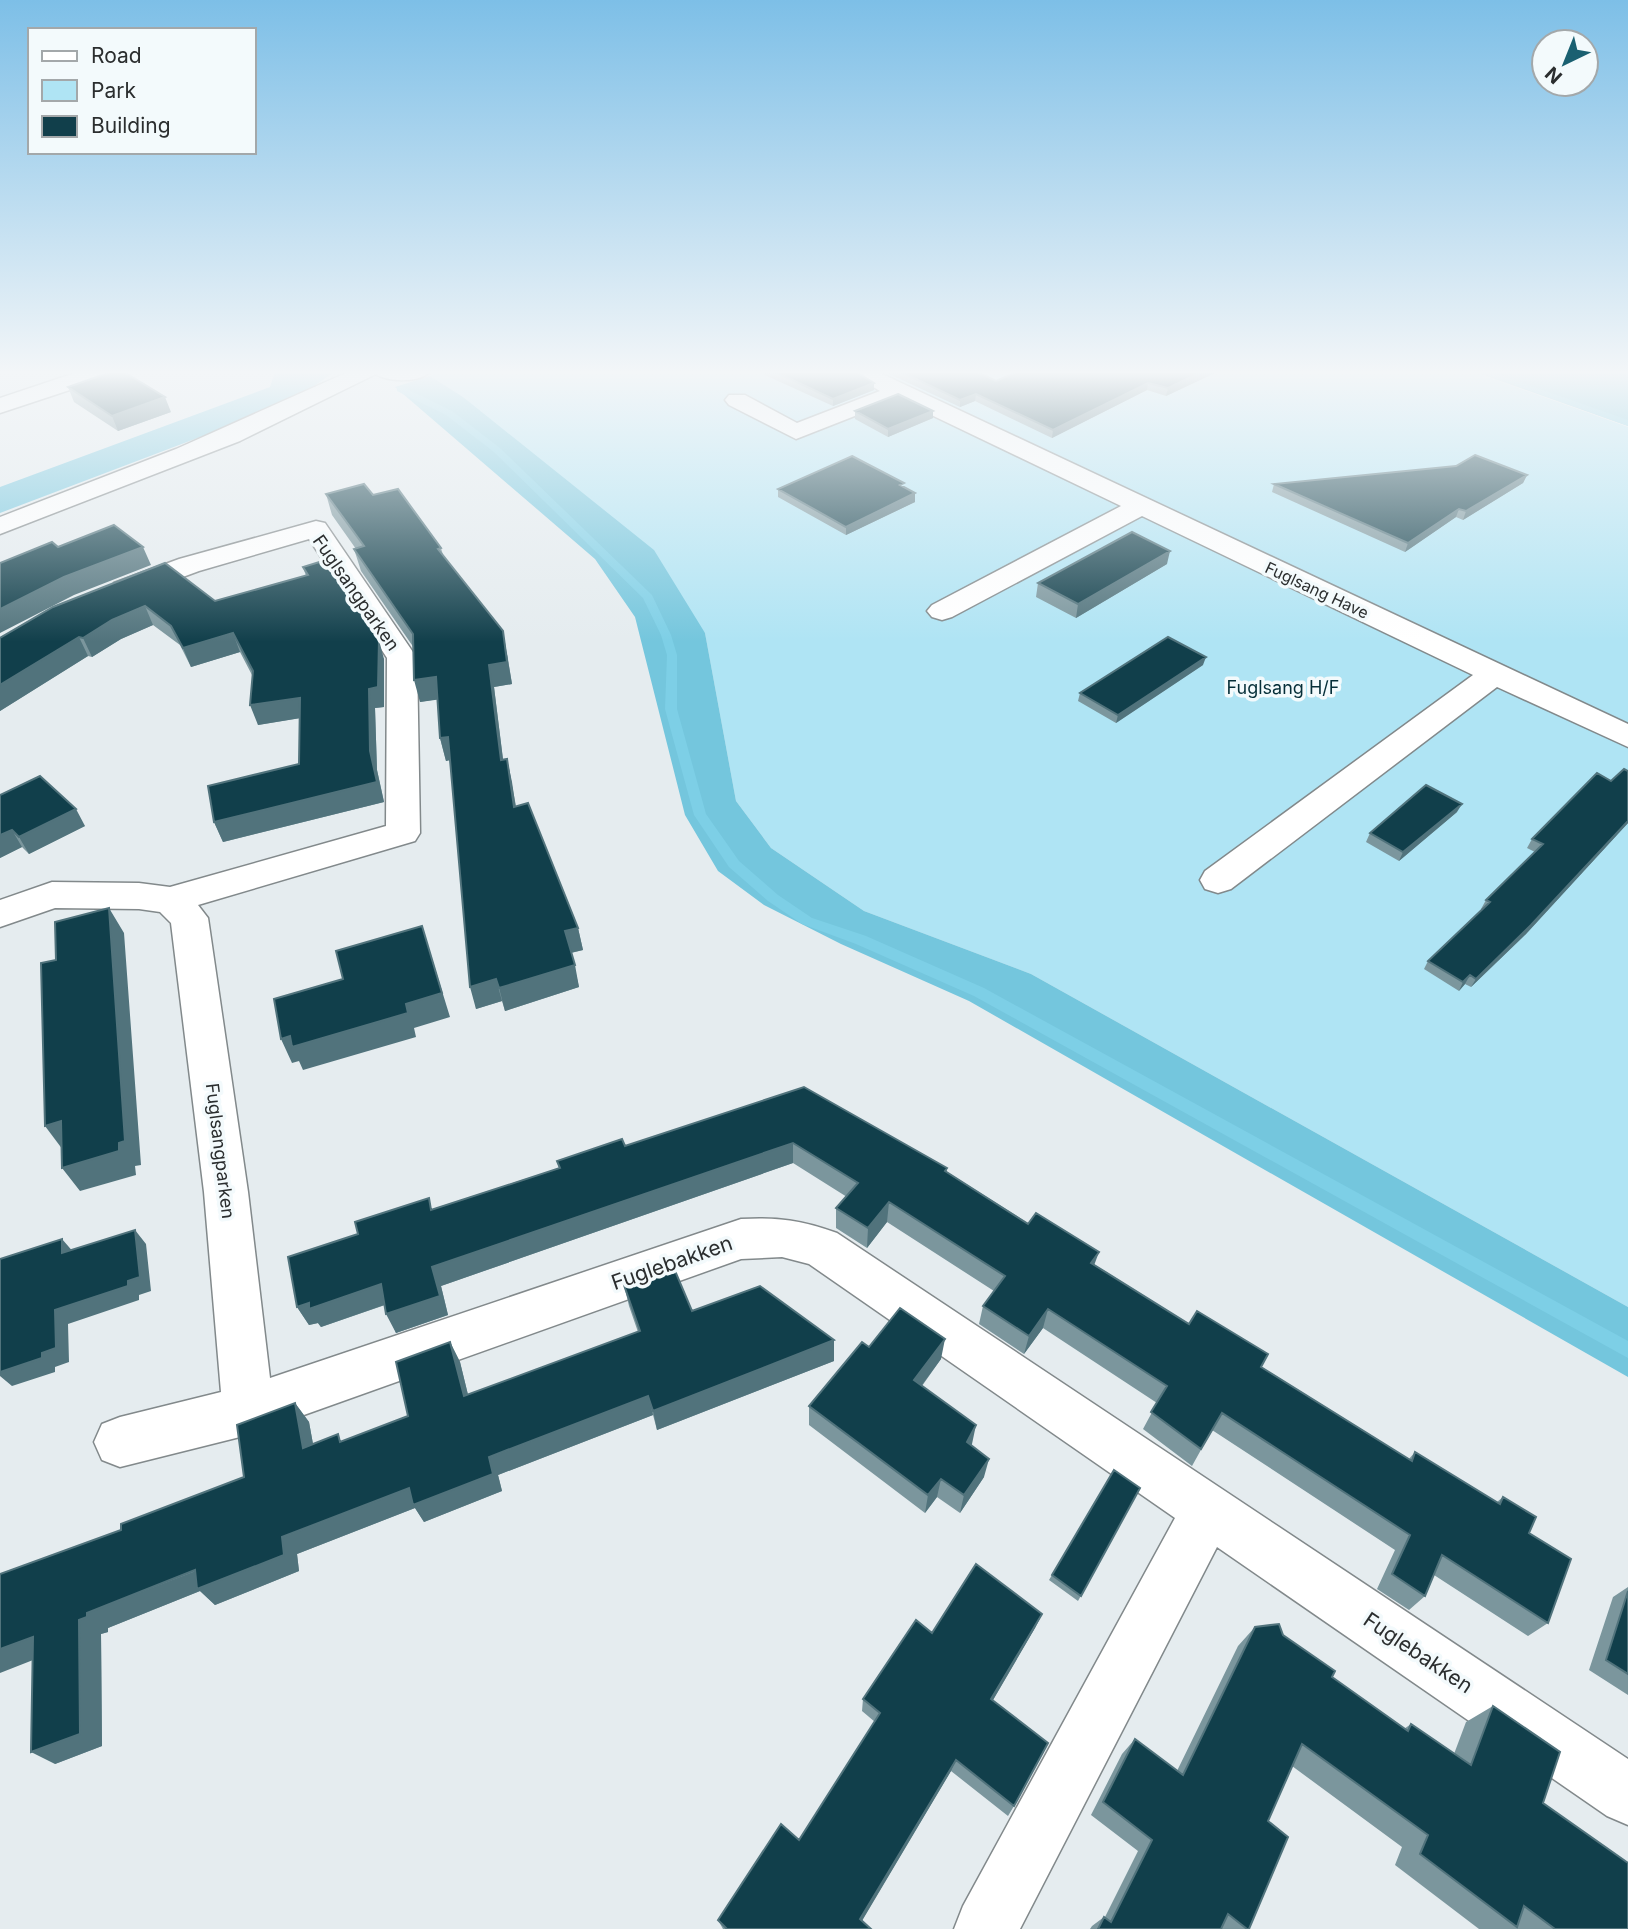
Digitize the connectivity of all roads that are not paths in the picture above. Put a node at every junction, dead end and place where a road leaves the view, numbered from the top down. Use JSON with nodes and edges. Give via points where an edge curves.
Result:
{"nodes":[{"id":1,"x":169,"y":462,"type":"edge"},
{"id":2,"x":1048,"y":462,"type":"edge"},
{"id":3,"x":1141,"y":506,"type":"junction"},
{"id":4,"x":0,"y":526,"type":"edge"},
{"id":5,"x":102,"y":598,"type":"edge"},
{"id":6,"x":942,"y":611,"type":"dead end"},
{"id":7,"x":1494,"y":674,"type":"junction"},
{"id":8,"x":1628,"y":737,"type":"edge"},
{"id":9,"x":1218,"y":880,"type":"dead end"},
{"id":10,"x":170,"y":900,"type":"junction"},
{"id":11,"x":0,"y":914,"type":"edge"},
{"id":12,"x":248,"y":1410,"type":"junction"},
{"id":13,"x":120,"y":1441,"type":"dead end"},
{"id":14,"x":1208,"y":1510,"type":"junction"},
{"id":15,"x":1628,"y":1796,"type":"edge"},
{"id":16,"x":986,"y":1929,"type":"edge"}],
"edges":[{"from":1,"to":4,"type":"street"},
{"from":2,"to":3,"type":"street","name":"Fuglsang Have"},
{"from":3,"to":6,"type":"street"},
{"from":3,"to":7,"type":"street","name":"Fuglsang Have"},
{"from":5,"to":10,"type":"street","name":"Fuglsangparken","via":[[166,572],[316,529],[402,658],[403,833]]},
{"from":7,"to":8,"type":"street","name":"Fuglsang Have"},
{"from":7,"to":9,"type":"street"},
{"from":10,"to":11,"type":"street","name":"Fuglsangparken","via":[[52,895]]},
{"from":10,"to":12,"type":"street","name":"Fuglsangparken","via":[[189,918],[226,1192]]},
{"from":12,"to":13,"type":"street","name":"Fuglebakken"},
{"from":12,"to":14,"type":"street","name":"Fuglebakken","via":[[741,1239],[782,1237],[821,1247]]},
{"from":14,"to":15,"type":"street","name":"Fuglebakken"},
{"from":14,"to":16,"type":"street"}]}
